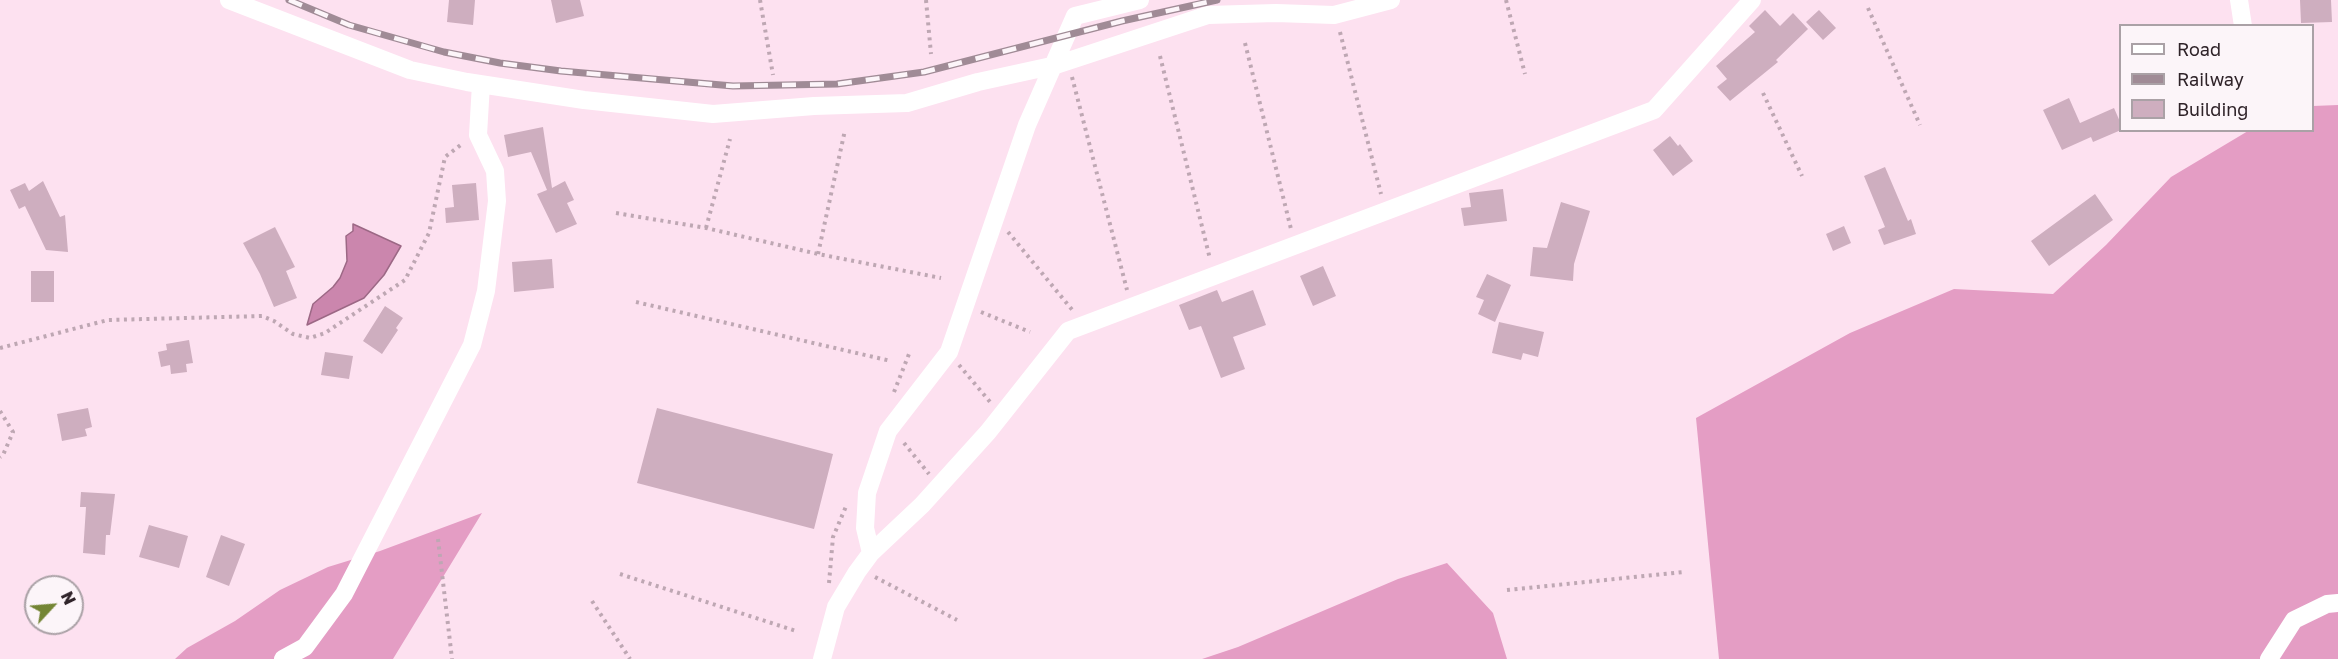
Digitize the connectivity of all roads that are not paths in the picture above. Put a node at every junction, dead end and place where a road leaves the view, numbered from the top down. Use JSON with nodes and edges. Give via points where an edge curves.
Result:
{"nodes":[{"id":1,"x":229,"y":0,"type":"edge"},
{"id":2,"x":1140,"y":0,"type":"edge"},
{"id":3,"x":1391,"y":0,"type":"edge"},
{"id":4,"x":1752,"y":0,"type":"edge"},
{"id":5,"x":2239,"y":0,"type":"edge"},
{"id":6,"x":2243,"y":24,"type":"edge"},
{"id":7,"x":1063,"y":68,"type":"junction"},
{"id":8,"x":481,"y":84,"type":"junction"},
{"id":9,"x":871,"y":553,"type":"junction"},
{"id":10,"x":2338,"y":603,"type":"edge"},
{"id":11,"x":283,"y":659,"type":"edge"},
{"id":12,"x":822,"y":659,"type":"edge"},
{"id":13,"x":2269,"y":659,"type":"edge"}],
"edges":[{"from":1,"to":8,"type":"street","via":[[410,70]]},
{"from":2,"to":7,"type":"street","via":[[1076,16]]},
{"from":3,"to":7,"type":"street","via":[[1334,15],[1208,15]]},
{"from":4,"to":9,"type":"street","via":[[1654,110],[1068,331],[987,432],[922,505]]},
{"from":5,"to":6,"type":"street"},
{"from":7,"to":8,"type":"street","via":[[978,82],[907,103],[713,114]]},
{"from":7,"to":9,"type":"street","via":[[1027,125],[950,352],[888,430],[867,493],[865,528]]},
{"from":8,"to":11,"type":"street","via":[[478,135],[495,171],[497,201],[486,291],[472,345],[344,594],[305,647]]},
{"from":9,"to":12,"type":"street","via":[[836,607]]},
{"from":10,"to":13,"type":"street","via":[[2326,604],[2294,620]]}]}
